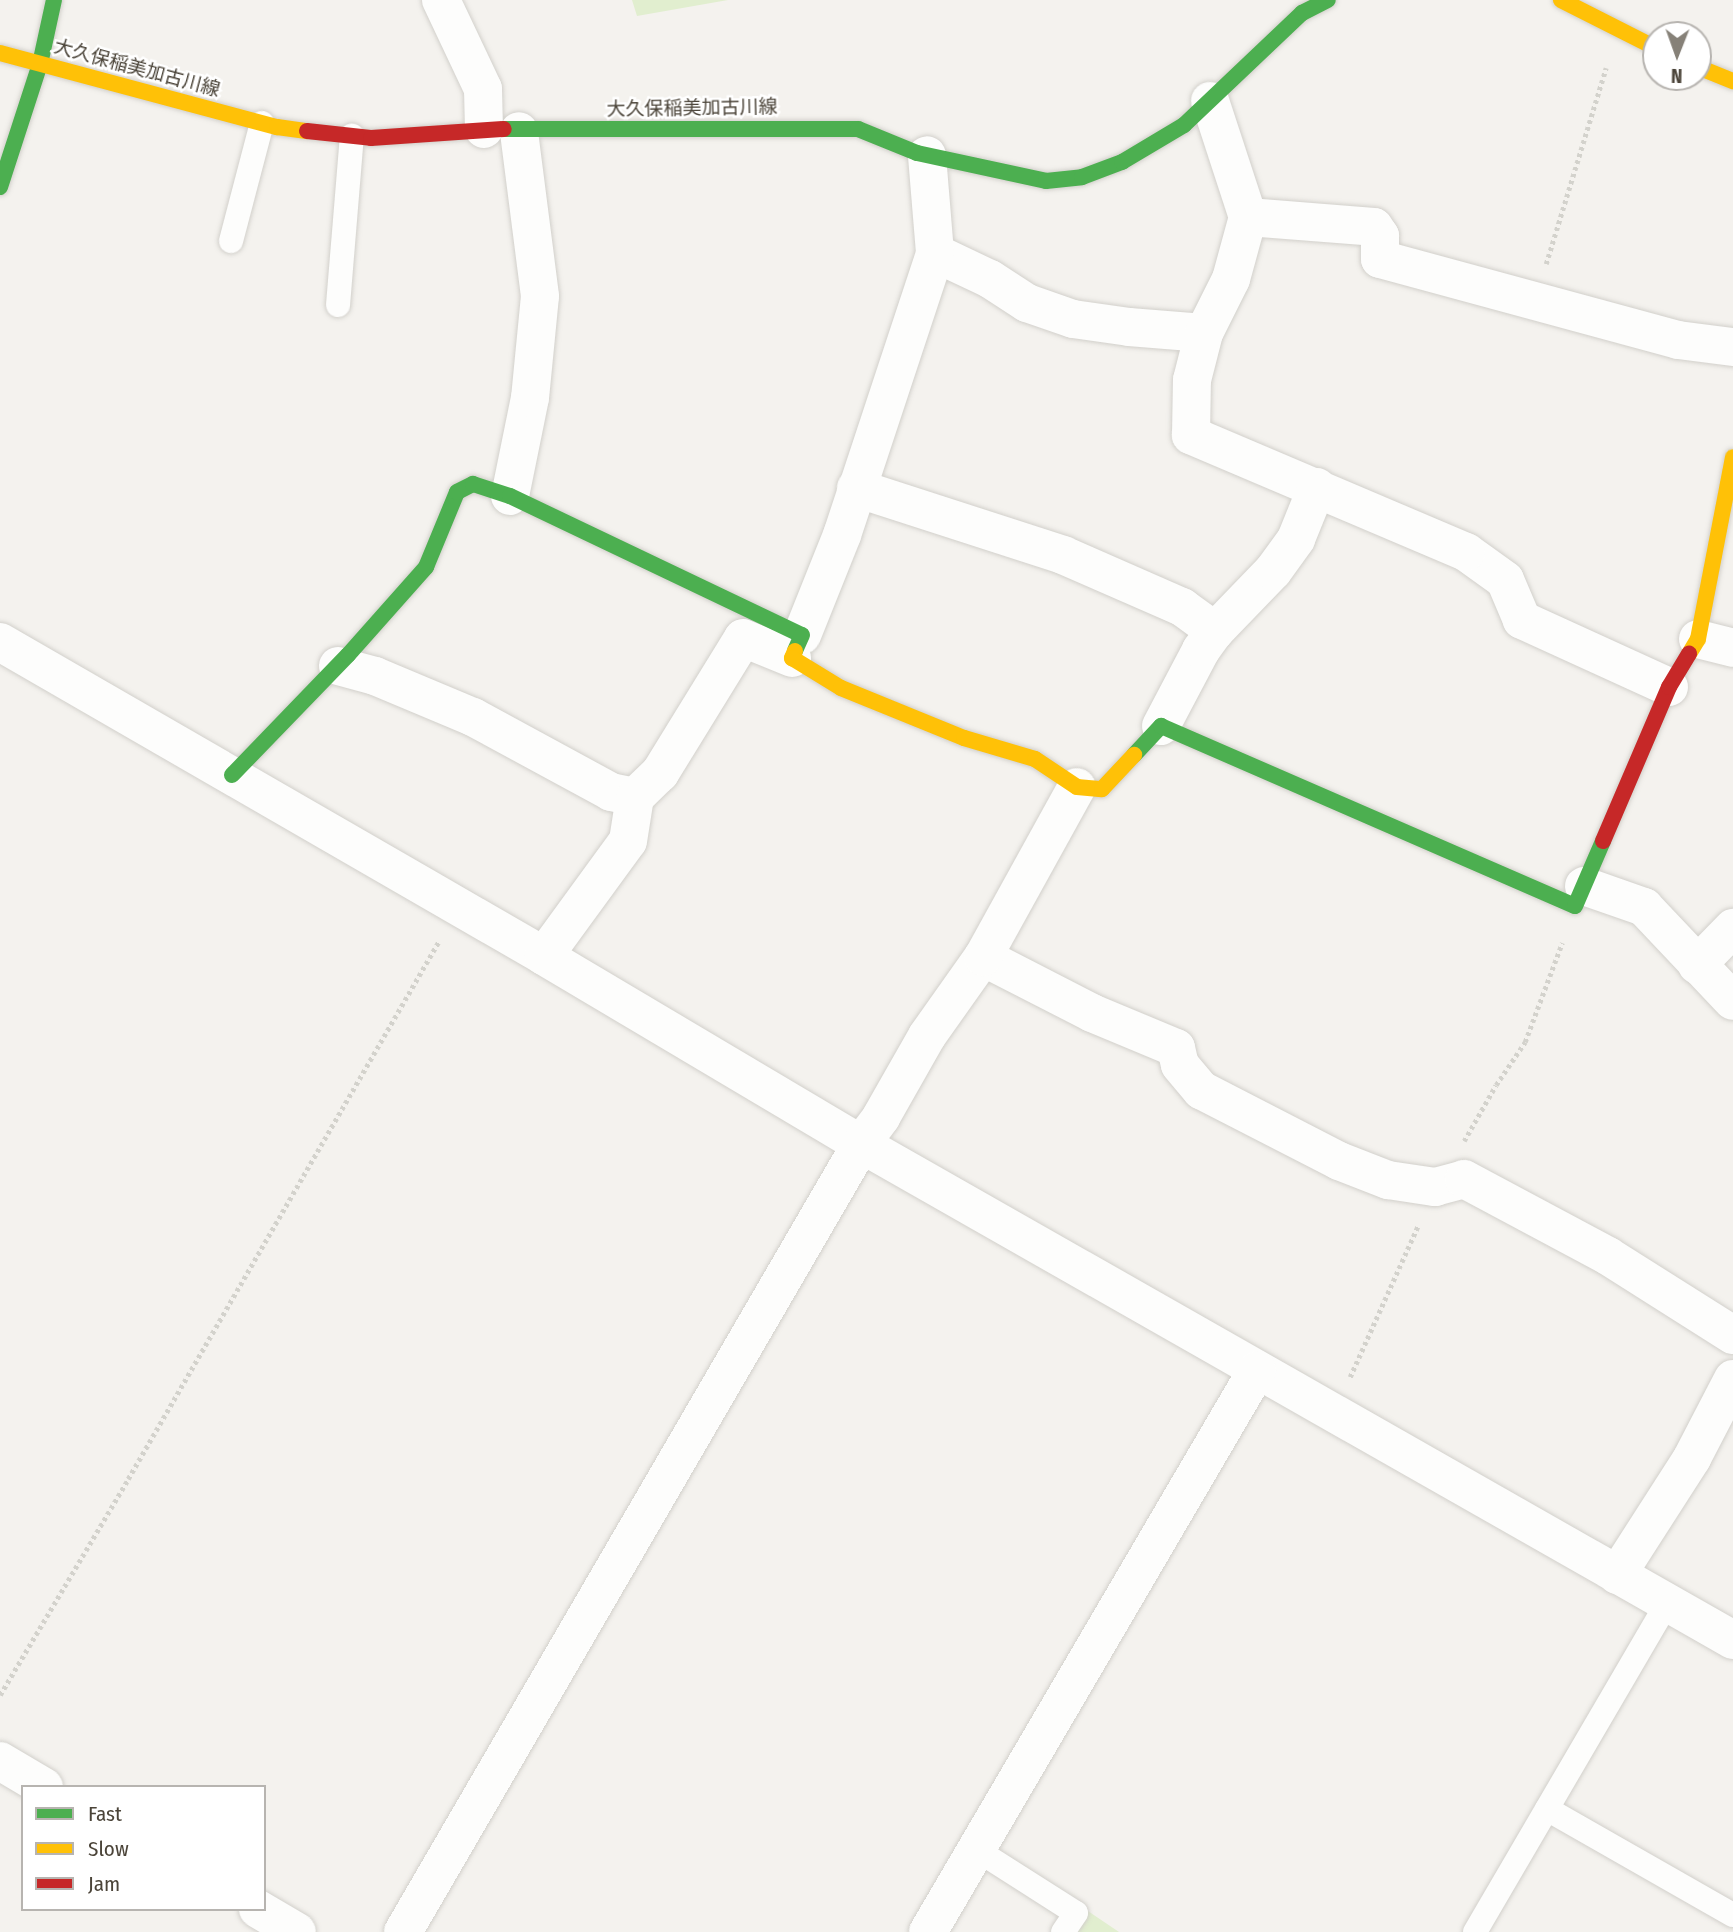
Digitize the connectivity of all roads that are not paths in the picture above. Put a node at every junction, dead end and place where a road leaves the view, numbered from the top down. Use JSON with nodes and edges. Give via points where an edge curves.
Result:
{"nodes":[{"id":1,"x":54,"y":0,"type":"edge"},
{"id":2,"x":441,"y":0,"type":"edge"},
{"id":3,"x":1328,"y":0,"type":"edge"},
{"id":4,"x":1562,"y":0,"type":"edge"},
{"id":5,"x":1642,"y":42,"type":"edge"},
{"id":6,"x":0,"y":53,"type":"edge"},
{"id":7,"x":40,"y":64,"type":"junction"},
{"id":8,"x":1712,"y":73,"type":"edge"},
{"id":9,"x":1733,"y":81,"type":"edge"},
{"id":10,"x":1210,"y":101,"type":"junction"},
{"id":11,"x":262,"y":123,"type":"junction"},
{"id":12,"x":501,"y":130,"type":"junction"},
{"id":13,"x":352,"y":136,"type":"junction"},
{"id":14,"x":928,"y":155,"type":"junction"},
{"id":15,"x":0,"y":187,"type":"edge"},
{"id":16,"x":1248,"y":217,"type":"junction"},
{"id":17,"x":232,"y":242,"type":"dead end"},
{"id":18,"x":935,"y":253,"type":"junction"},
{"id":19,"x":338,"y":305,"type":"dead end"},
{"id":20,"x":1204,"y":333,"type":"junction"},
{"id":21,"x":1733,"y":347,"type":"edge"},
{"id":22,"x":1733,"y":457,"type":"edge"},
{"id":23,"x":1317,"y":487,"type":"junction"},
{"id":24,"x":856,"y":488,"type":"junction"},
{"id":25,"x":510,"y":495,"type":"junction"},
{"id":26,"x":1215,"y":631,"type":"junction"},
{"id":27,"x":0,"y":642,"type":"edge"},
{"id":28,"x":1716,"y":643,"type":"edge"},
{"id":29,"x":797,"y":647,"type":"junction"},
{"id":30,"x":338,"y":666,"type":"junction"},
{"id":31,"x":1669,"y":687,"type":"junction"},
{"id":32,"x":1161,"y":726,"type":"junction"},
{"id":33,"x":232,"y":775,"type":"junction"},
{"id":34,"x":1077,"y":787,"type":"junction"},
{"id":35,"x":635,"y":797,"type":"junction"},
{"id":36,"x":1579,"y":896,"type":"junction"},
{"id":37,"x":1733,"y":928,"type":"edge"},
{"id":38,"x":544,"y":956,"type":"junction"},
{"id":39,"x":983,"y":957,"type":"junction"},
{"id":40,"x":1697,"y":965,"type":"junction"},
{"id":41,"x":1733,"y":1001,"type":"edge"},
{"id":42,"x":861,"y":1144,"type":"junction"},
{"id":43,"x":1733,"y":1335,"type":"edge"},
{"id":44,"x":1257,"y":1370,"type":"junction"},
{"id":45,"x":1733,"y":1379,"type":"edge"},
{"id":46,"x":1617,"y":1575,"type":"junction"},
{"id":47,"x":1667,"y":1603,"type":"junction"},
{"id":48,"x":1733,"y":1640,"type":"edge"},
{"id":49,"x":0,"y":1761,"type":"edge"},
{"id":50,"x":41,"y":1785,"type":"edge"},
{"id":51,"x":1548,"y":1809,"type":"junction"},
{"id":52,"x":976,"y":1850,"type":"junction"},
{"id":53,"x":261,"y":1911,"type":"edge"},
{"id":54,"x":1733,"y":1915,"type":"edge"},
{"id":55,"x":1071,"y":1929,"type":"edge"},
{"id":56,"x":297,"y":1932,"type":"edge"},
{"id":57,"x":403,"y":1932,"type":"edge"},
{"id":58,"x":928,"y":1932,"type":"edge"},
{"id":59,"x":1475,"y":1932,"type":"edge"}],
"edges":[{"from":1,"to":7,"type":"street"},
{"from":2,"to":12,"type":"street"},
{"from":3,"to":10,"type":"street","name":"大久保稲美加古川線","via":[[1302,13]]},
{"from":4,"to":5,"type":"street"},
{"from":6,"to":7,"type":"street","name":"大久保稲美加古川線"},
{"from":7,"to":11,"type":"street","name":"大久保稲美加古川線"},
{"from":7,"to":15,"type":"street"},
{"from":8,"to":9,"type":"street"},
{"from":10,"to":14,"type":"street","name":"大久保稲美加古川線","via":[[1184,125],[1122,162],[1082,177],[1045,181]]},
{"from":10,"to":16,"type":"street"},
{"from":11,"to":13,"type":"street","name":"大久保稲美加古川線"},
{"from":11,"to":17,"type":"lane"},
{"from":12,"to":13,"type":"street","name":"大久保稲美加古川線"},
{"from":12,"to":14,"type":"street","name":"大久保稲美加古川線","via":[[858,129]]},
{"from":12,"to":25,"type":"street","via":[[540,296],[530,398]]},
{"from":13,"to":19,"type":"lane"},
{"from":14,"to":18,"type":"street"},
{"from":16,"to":20,"type":"street","via":[[1231,279]]},
{"from":16,"to":21,"type":"street","via":[[1374,227],[1380,236],[1380,260],[1678,340]]},
{"from":18,"to":20,"type":"street","via":[[1027,303],[1073,319]]},
{"from":18,"to":24,"type":"street"},
{"from":20,"to":23,"type":"street","via":[[1192,380],[1191,435]]},
{"from":22,"to":28,"type":"street"},
{"from":23,"to":26,"type":"street","via":[[1296,539],[1273,572]]},
{"from":23,"to":31,"type":"street","via":[[1466,552],[1506,580],[1522,620]]},
{"from":24,"to":26,"type":"street","via":[[1063,555],[1182,607]]},
{"from":24,"to":29,"type":"street"},
{"from":25,"to":29,"type":"street"},
{"from":25,"to":30,"type":"street","via":[[473,484],[457,492],[426,567]]},
{"from":26,"to":32,"type":"street"},
{"from":27,"to":33,"type":"street"},
{"from":28,"to":31,"type":"street"},
{"from":29,"to":34,"type":"street","via":[[841,688],[964,738],[1035,759]]},
{"from":29,"to":35,"type":"street","via":[[743,638],[660,772]]},
{"from":30,"to":33,"type":"street"},
{"from":30,"to":35,"type":"street","via":[[375,676],[473,717],[611,792]]},
{"from":31,"to":36,"type":"street"},
{"from":32,"to":34,"type":"street","via":[[1102,789]]},
{"from":32,"to":36,"type":"street"},
{"from":33,"to":38,"type":"street"},
{"from":34,"to":39,"type":"street"},
{"from":35,"to":38,"type":"street","via":[[628,841]]},
{"from":36,"to":40,"type":"street","via":[[1644,907]]},
{"from":37,"to":40,"type":"street"},
{"from":38,"to":42,"type":"street"},
{"from":39,"to":42,"type":"street","via":[[927,1036]]},
{"from":39,"to":43,"type":"street","via":[[1092,1013],[1176,1048],[1180,1066],[1201,1090],[1339,1161],[1388,1180],[1435,1187],[1464,1179],[1608,1256]]},
{"from":40,"to":41,"type":"street"},
{"from":42,"to":44,"type":"street"},
{"from":42,"to":57,"type":"street"},
{"from":44,"to":46,"type":"street"},
{"from":44,"to":52,"type":"street"},
{"from":45,"to":46,"type":"street","via":[[1692,1458]]},
{"from":46,"to":47,"type":"street"},
{"from":47,"to":48,"type":"street"},
{"from":47,"to":51,"type":"lane"},
{"from":49,"to":50,"type":"street"},
{"from":51,"to":54,"type":"lane"},
{"from":51,"to":59,"type":"lane"},
{"from":52,"to":55,"type":"lane","via":[[1076,1913]]},
{"from":52,"to":58,"type":"street"},
{"from":53,"to":56,"type":"street"}]}
